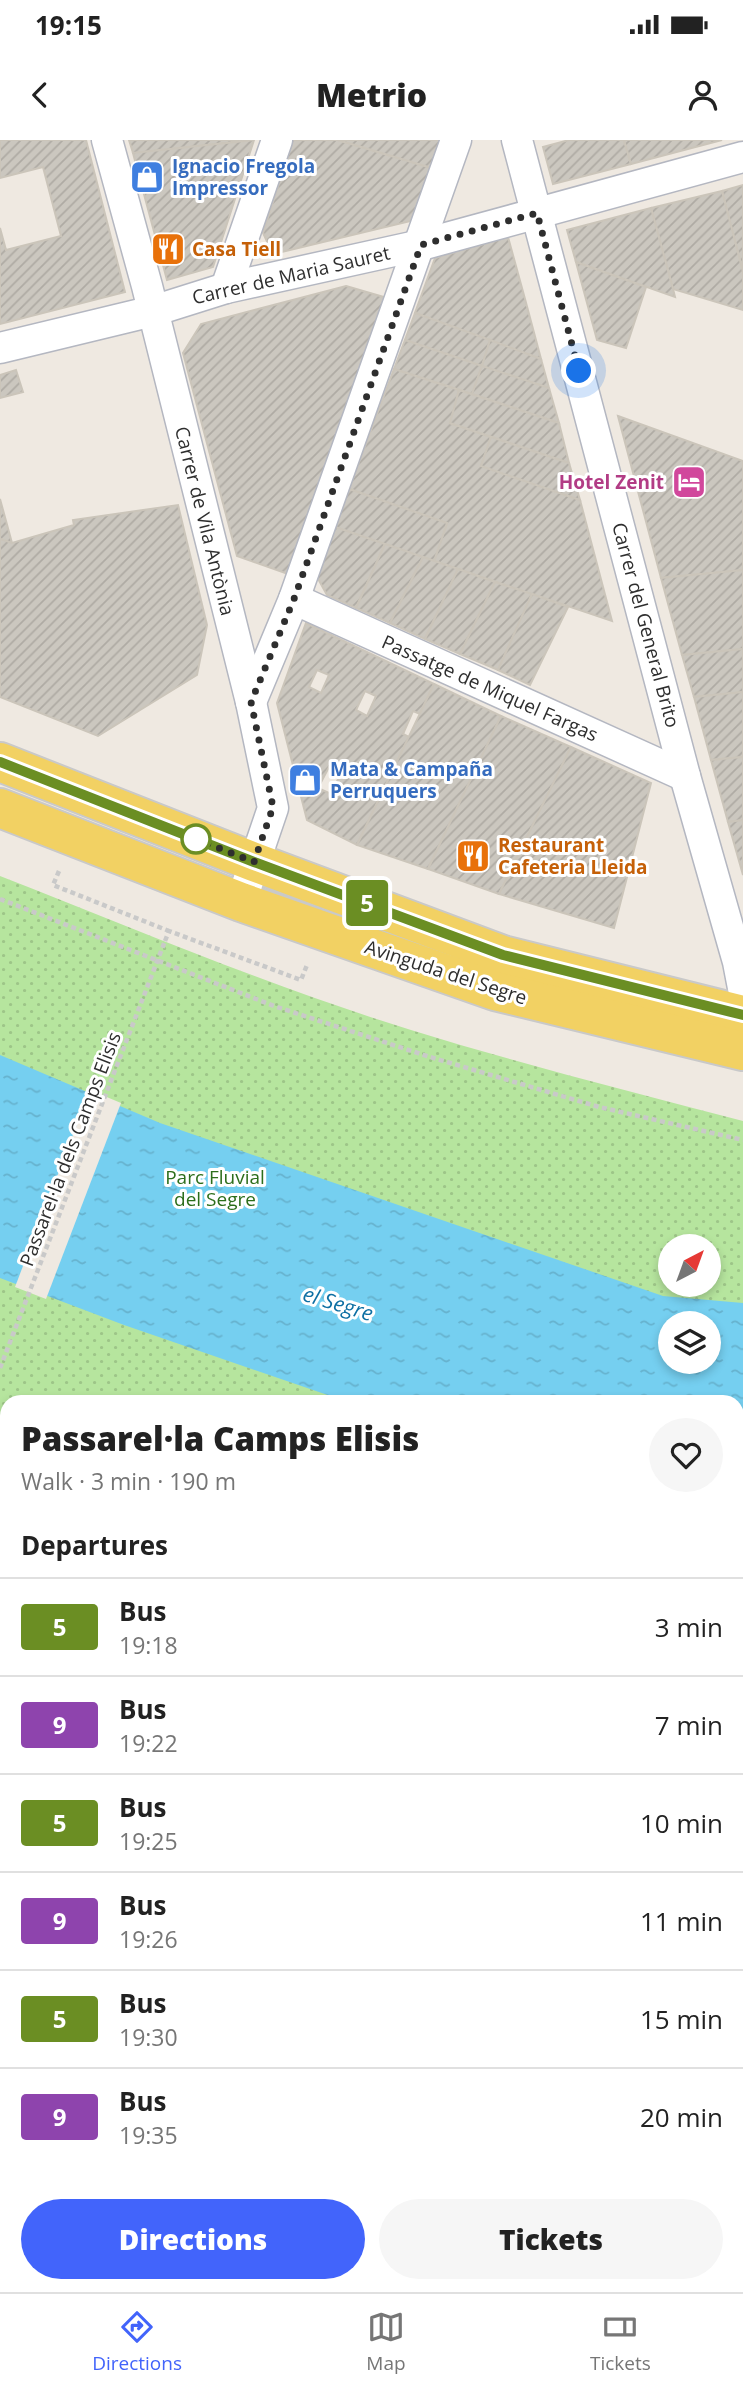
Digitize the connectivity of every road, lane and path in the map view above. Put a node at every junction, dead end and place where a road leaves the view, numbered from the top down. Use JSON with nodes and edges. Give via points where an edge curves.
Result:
{"nodes":[{"id":1,"x":107,"y":140,"type":"edge"},
{"id":2,"x":277,"y":140,"type":"edge"},
{"id":3,"x":456,"y":140,"type":"edge"},
{"id":4,"x":517,"y":140,"type":"edge"},
{"id":5,"x":743,"y":157,"type":"edge"},
{"id":6,"x":537,"y":213,"type":"junction"},
{"id":7,"x":421,"y":245,"type":"junction"},
{"id":8,"x":226,"y":288,"type":"junction"},
{"id":9,"x":153,"y":311,"type":"junction"},
{"id":10,"x":0,"y":348,"type":"edge"},
{"id":11,"x":294,"y":599,"type":"junction"},
{"id":12,"x":251,"y":702,"type":"junction"},
{"id":13,"x":0,"y":762,"type":"edge"},
{"id":14,"x":685,"y":776,"type":"junction"},
{"id":15,"x":0,"y":808,"type":"edge"},
{"id":16,"x":254,"y":862,"type":"junction"},
{"id":17,"x":60,"y":869,"type":"dead end"},
{"id":18,"x":0,"y":899,"type":"edge"},
{"id":19,"x":241,"y":902,"type":"junction"},
{"id":20,"x":169,"y":931,"type":"junction"},
{"id":21,"x":307,"y":965,"type":"dead end"},
{"id":22,"x":743,"y":988,"type":"edge"},
{"id":23,"x":743,"y":1015,"type":"edge"},
{"id":24,"x":743,"y":1051,"type":"edge"},
{"id":25,"x":743,"y":1140,"type":"edge"},
{"id":26,"x":0,"y":1368,"type":"edge"}],
"edges":[{"from":1,"to":9,"type":"street","name":"Carrer de Vila Antònia"},
{"from":2,"to":8,"type":"street"},
{"from":3,"to":7,"type":"street"},
{"from":4,"to":6,"type":"street","name":"Carrer del General Brito"},
{"from":5,"to":6,"type":"street","name":"Carrer de Maria Sauret"},
{"from":6,"to":7,"type":"street","name":"Carrer de Maria Sauret"},
{"from":6,"to":14,"type":"street","name":"Carrer del General Brito"},
{"from":7,"to":8,"type":"street","name":"Carrer de Maria Sauret"},
{"from":7,"to":11,"type":"street"},
{"from":8,"to":9,"type":"street","name":"Carrer de Maria Sauret"},
{"from":9,"to":10,"type":"street","name":"Carrer de Maria Sauret"},
{"from":9,"to":12,"type":"street","name":"Carrer de Vila Antònia"},
{"from":11,"to":12,"type":"street"},
{"from":11,"to":14,"type":"street","name":"Passatge de Miquel Fargas"},
{"from":12,"to":16,"type":"street","name":"Carrer de Vila Antònia","via":[[273,807]]},
{"from":13,"to":16,"type":"main road","name":"Avinguda del Segre"},
{"from":14,"to":22,"type":"street","name":"Carrer del General Brito"},
{"from":15,"to":19,"type":"main road","name":"Avinguda del Segre"},
{"from":16,"to":19,"type":"street","name":"Carrer de Vila Antònia"},
{"from":16,"to":23,"type":"main road","name":"Avinguda del Segre","via":[[503,955]]},
{"from":17,"to":20,"type":"path","via":[[54,885]]},
{"from":18,"to":25,"type":"path","via":[[274,1006],[430,1057],[599,1107]]},
{"from":19,"to":24,"type":"main road","name":"Avinguda del Segre","via":[[495,991]]},
{"from":20,"to":21,"type":"path","via":[[301,980]]},
{"from":20,"to":26,"type":"path","name":"Passarel·la dels Camps Elisis","bridge":true}]}
